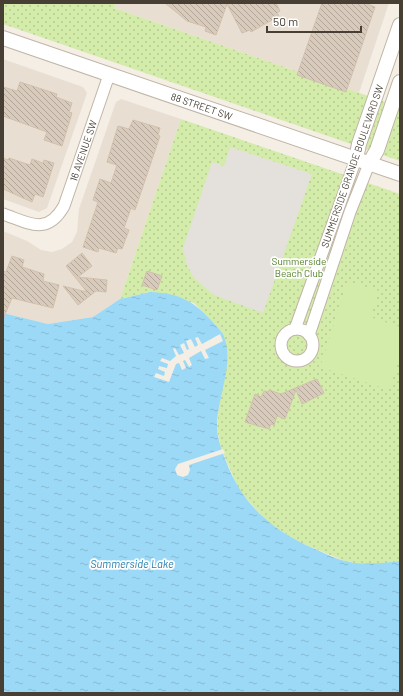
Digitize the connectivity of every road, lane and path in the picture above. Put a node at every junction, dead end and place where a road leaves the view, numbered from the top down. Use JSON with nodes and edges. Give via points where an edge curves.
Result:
{"nodes":[{"id":1,"x":400,"y":25,"type":"edge"},
{"id":2,"x":3,"y":38,"type":"edge"},
{"id":3,"x":109,"y":75,"type":"junction"},
{"id":4,"x":400,"y":82,"type":"edge"},
{"id":5,"x":356,"y":159,"type":"junction"},
{"id":6,"x":369,"y":164,"type":"junction"},
{"id":7,"x":400,"y":174,"type":"edge"},
{"id":8,"x":3,"y":214,"type":"edge"},
{"id":9,"x":295,"y":329,"type":"junction"},
{"id":10,"x":309,"y":335,"type":"junction"}],
"edges":[{"from":1,"to":5,"type":"street","name":"SUMMERSIDE GRANDE BOULEVARD SW"},
{"from":2,"to":3,"type":"street","name":"88 STREET SW"},
{"from":3,"to":5,"type":"street","name":"88 STREET SW"},
{"from":3,"to":8,"type":"street","name":"16 AVENUE SW","via":[[60,214],[51,223],[37,225]]},
{"from":4,"to":6,"type":"street","name":"SUMMERSIDE GRANDE BOULEVARD SW","via":[[377,150]]},
{"from":5,"to":6,"type":"street","name":"88 STREET SW"},
{"from":5,"to":9,"type":"street","name":"SUMMERSIDE GRANDE BOULEVARD SW"},
{"from":6,"to":7,"type":"street","name":"88 STREET SW"},
{"from":6,"to":10,"type":"street","name":"SUMMERSIDE GRANDE BOULEVARD SW"},
{"from":9,"to":10,"type":"street","via":[[305,331]]},
{"from":9,"to":10,"type":"street","name":"SUMMERSIDE GRANDE BOULEVARD SW","via":[[286,334],[281,343],[283,353],[291,360],[301,360],[310,354],[313,344]]}]}
